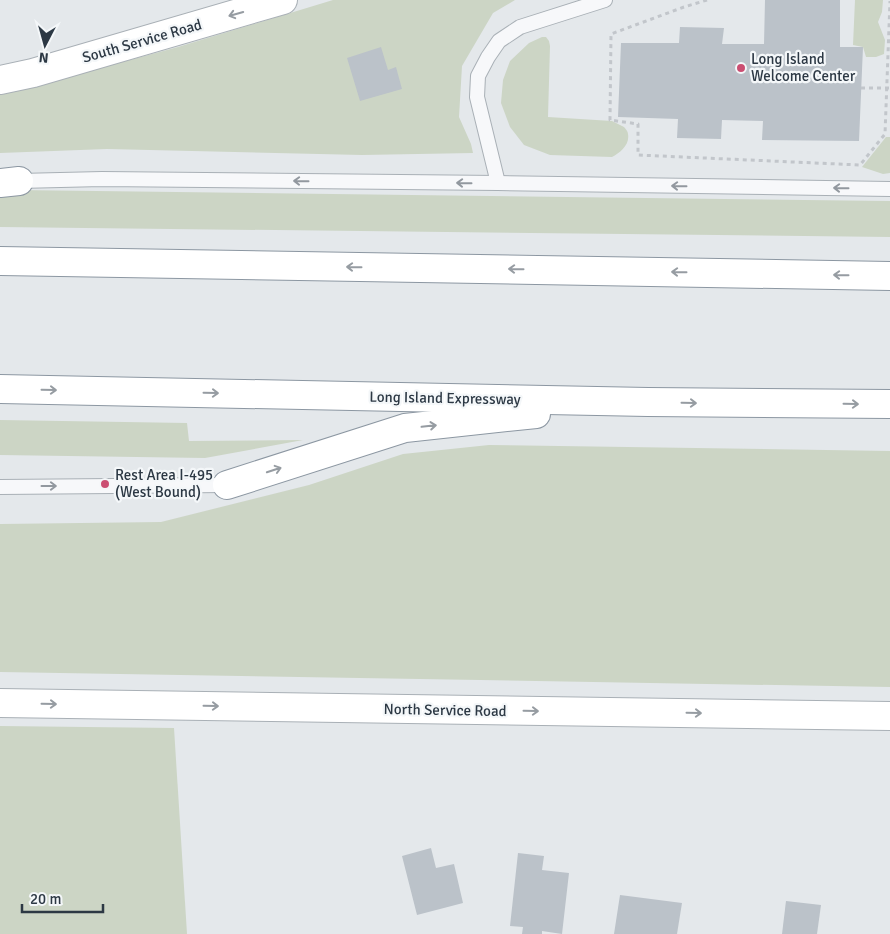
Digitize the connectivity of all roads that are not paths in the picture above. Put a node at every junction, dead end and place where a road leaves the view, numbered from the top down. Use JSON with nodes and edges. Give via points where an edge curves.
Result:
{"nodes":[{"id":1,"x":283,"y":0,"type":"edge"},
{"id":2,"x":605,"y":0,"type":"edge"},
{"id":3,"x":0,"y":80,"type":"edge"},
{"id":4,"x":9,"y":182,"type":"edge"},
{"id":5,"x":498,"y":183,"type":"junction"},
{"id":6,"x":890,"y":189,"type":"edge"},
{"id":7,"x":0,"y":261,"type":"edge"},
{"id":8,"x":890,"y":276,"type":"edge"},
{"id":9,"x":0,"y":389,"type":"edge"},
{"id":10,"x":648,"y":402,"type":"junction"},
{"id":11,"x":890,"y":404,"type":"edge"},
{"id":12,"x":227,"y":485,"type":"joint"},
{"id":13,"x":0,"y":487,"type":"edge"},
{"id":14,"x":0,"y":703,"type":"edge"},
{"id":15,"x":890,"y":716,"type":"edge"}],
"edges":[{"from":1,"to":3,"type":"main road","name":"South Service Road","one_way":true},
{"from":2,"to":5,"type":"lane","via":[[520,27],[499,41],[488,57],[478,76],[477,97]]},
{"from":5,"to":4,"type":"lane","one_way":true,"via":[[112,179]]},
{"from":6,"to":5,"type":"lane","one_way":true},
{"from":8,"to":7,"type":"main road","one_way":true},
{"from":9,"to":10,"type":"main road","name":"Long Island Expressway","one_way":true},
{"from":10,"to":11,"type":"main road","name":"Long Island Expressway","one_way":true},
{"from":12,"to":10,"type":"main road","one_way":true,"via":[[405,428]]},
{"from":13,"to":12,"type":"lane","one_way":true},
{"from":14,"to":15,"type":"main road","name":"North Service Road","one_way":true}]}
